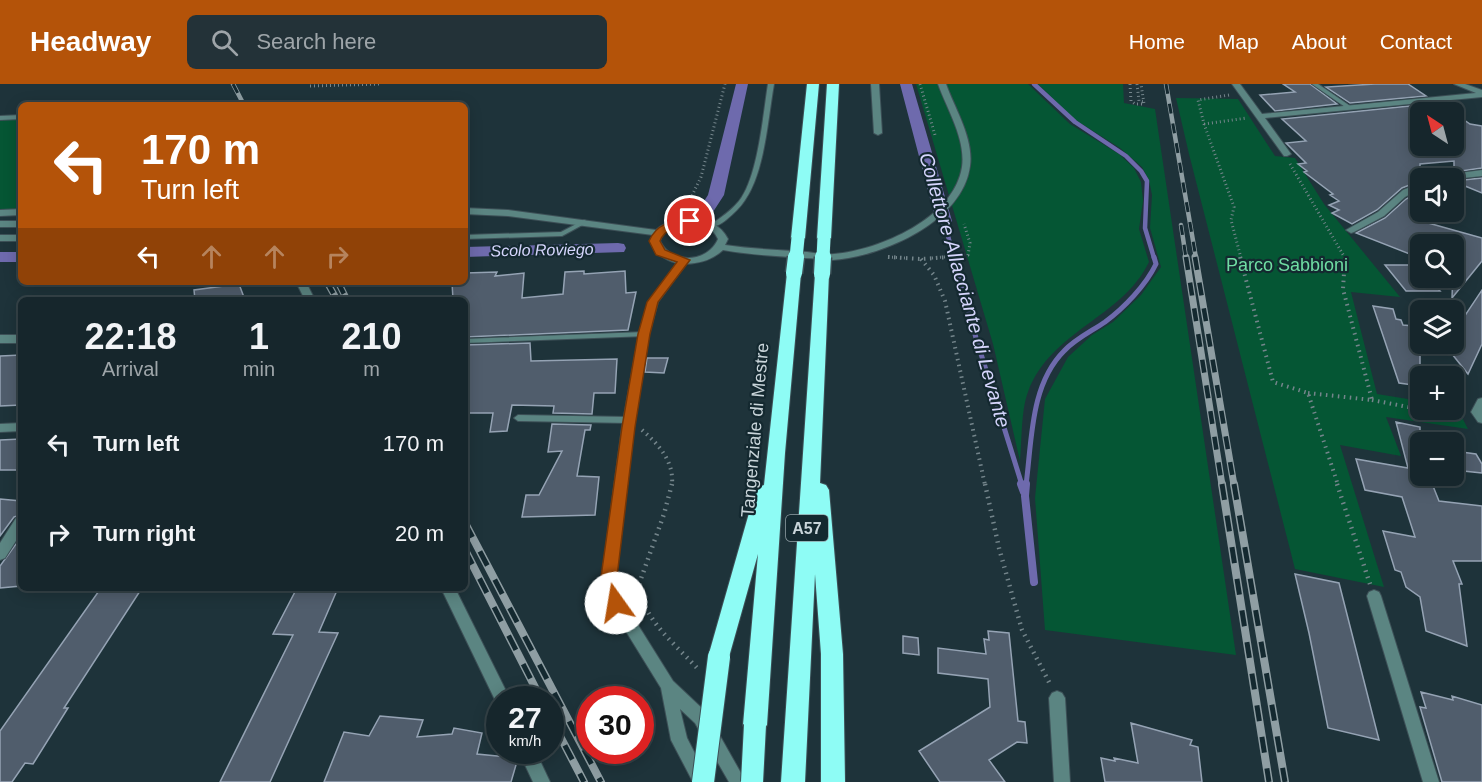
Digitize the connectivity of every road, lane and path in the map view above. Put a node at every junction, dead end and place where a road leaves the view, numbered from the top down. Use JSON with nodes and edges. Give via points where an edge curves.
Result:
{"nodes":[{"id":1,"x":382,"y":84,"type":"edge"},
{"id":2,"x":725,"y":84,"type":"edge"},
{"id":3,"x":771,"y":84,"type":"edge"},
{"id":4,"x":813,"y":84,"type":"edge"},
{"id":5,"x":832,"y":84,"type":"edge"},
{"id":6,"x":875,"y":84,"type":"edge"},
{"id":7,"x":920,"y":84,"type":"edge"},
{"id":8,"x":942,"y":84,"type":"edge"},
{"id":9,"x":1130,"y":84,"type":"edge"},
{"id":10,"x":1137,"y":84,"type":"edge"},
{"id":11,"x":1141,"y":84,"type":"edge"},
{"id":12,"x":1236,"y":84,"type":"edge"},
{"id":13,"x":1315,"y":84,"type":"edge"},
{"id":14,"x":1458,"y":84,"type":"edge"},
{"id":15,"x":310,"y":86,"type":"dead end"},
{"id":16,"x":1237,"y":93,"type":"dead end"},
{"id":17,"x":1482,"y":94,"type":"edge"},
{"id":18,"x":1144,"y":102,"type":"junction"},
{"id":19,"x":1350,"y":108,"type":"junction"},
{"id":20,"x":1261,"y":116,"type":"junction"},
{"id":21,"x":18,"y":117,"type":"edge"},
{"id":22,"x":0,"y":118,"type":"edge"},
{"id":23,"x":1204,"y":124,"type":"junction"},
{"id":24,"x":878,"y":133,"type":"dead end"},
{"id":25,"x":935,"y":135,"type":"dead end"},
{"id":26,"x":1287,"y":154,"type":"joint"},
{"id":27,"x":1482,"y":173,"type":"edge"},
{"id":28,"x":1464,"y":175,"type":"edge"},
{"id":29,"x":1410,"y":190,"type":"edge"},
{"id":30,"x":468,"y":211,"type":"edge"},
{"id":31,"x":18,"y":212,"type":"edge"},
{"id":32,"x":0,"y":213,"type":"edge"},
{"id":33,"x":682,"y":221,"type":"junction"},
{"id":34,"x":584,"y":222,"type":"junction"},
{"id":35,"x":0,"y":224,"type":"edge"},
{"id":36,"x":18,"y":224,"type":"edge"},
{"id":37,"x":964,"y":224,"type":"dead end"},
{"id":38,"x":712,"y":226,"type":"junction"},
{"id":39,"x":1351,"y":230,"type":"dead end"},
{"id":40,"x":658,"y":233,"type":"junction"},
{"id":41,"x":468,"y":237,"type":"edge"},
{"id":42,"x":0,"y":238,"type":"edge"},
{"id":43,"x":18,"y":238,"type":"edge"},
{"id":44,"x":721,"y":247,"type":"junction"},
{"id":45,"x":883,"y":256,"type":"dead end"},
{"id":46,"x":921,"y":259,"type":"junction"},
{"id":47,"x":684,"y":260,"type":"junction"},
{"id":48,"x":644,"y":334,"type":"junction"},
{"id":49,"x":0,"y":339,"type":"edge"},
{"id":50,"x":18,"y":339,"type":"edge"},
{"id":51,"x":468,"y":341,"type":"edge"},
{"id":52,"x":1308,"y":393,"type":"junction"},
{"id":53,"x":1372,"y":400,"type":"junction"},
{"id":54,"x":812,"y":413,"type":"junction"},
{"id":55,"x":1478,"y":413,"type":"edge"},
{"id":56,"x":518,"y":418,"type":"dead end"},
{"id":57,"x":633,"y":423,"type":"junction"},
{"id":58,"x":0,"y":428,"type":"edge"},
{"id":59,"x":18,"y":428,"type":"edge"},
{"id":60,"x":776,"y":453,"type":"junction"},
{"id":61,"x":18,"y":527,"type":"edge"},
{"id":62,"x":0,"y":554,"type":"edge"},
{"id":63,"x":449,"y":591,"type":"edge"},
{"id":64,"x":1374,"y":596,"type":"joint"},
{"id":65,"x":710,"y":665,"type":"junction"},
{"id":66,"x":496,"y":686,"type":"edge"},
{"id":67,"x":668,"y":687,"type":"junction"},
{"id":68,"x":1057,"y":698,"type":"joint"},
{"id":69,"x":533,"y":764,"type":"edge"},
{"id":70,"x":542,"y":782,"type":"edge"},
{"id":71,"x":703,"y":782,"type":"edge"},
{"id":72,"x":738,"y":782,"type":"edge"},
{"id":73,"x":752,"y":782,"type":"edge"},
{"id":74,"x":793,"y":782,"type":"edge"},
{"id":75,"x":833,"y":782,"type":"edge"},
{"id":76,"x":1062,"y":782,"type":"edge"},
{"id":77,"x":1431,"y":782,"type":"edge"}],
"edges":[{"from":1,"to":15,"type":"path"},
{"from":2,"to":33,"type":"path","via":[[701,177],[681,215]]},
{"from":3,"to":38,"type":"lane","via":[[753,179],[743,199]]},
{"from":4,"to":60,"type":"highway","name":"Tangenziale di Mestre","number":"A57","bridge":true},
{"from":5,"to":54,"type":"highway","number":"A57","bridge":true},
{"from":6,"to":24,"type":"street"},
{"from":7,"to":25,"type":"path"},
{"from":8,"to":44,"type":"street","via":[[963,143],[966,167],[945,207],[930,220],[869,250],[838,256],[762,254]]},
{"from":9,"to":18,"type":"path","via":[[1131,100]]},
{"from":10,"to":18,"type":"path","via":[[1139,101]]},
{"from":11,"to":18,"type":"path"},
{"from":12,"to":20,"type":"street"},
{"from":13,"to":19,"type":"lane"},
{"from":14,"to":17,"type":"street"},
{"from":16,"to":23,"type":"path","via":[[1198,100]]},
{"from":17,"to":19,"type":"street"},
{"from":19,"to":20,"type":"street"},
{"from":20,"to":23,"type":"path"},
{"from":20,"to":26,"type":"street"},
{"from":21,"to":22,"type":"street"},
{"from":23,"to":52,"type":"path","via":[[1234,207],[1231,220],[1274,382]]},
{"from":26,"to":53,"type":"path","via":[[1345,255],[1343,289]]},
{"from":27,"to":28,"type":"street"},
{"from":29,"to":39,"type":"street","via":[[1382,213]]},
{"from":30,"to":34,"type":"street"},
{"from":31,"to":32,"type":"street"},
{"from":33,"to":38,"type":"street"},
{"from":33,"to":40,"type":"street"},
{"from":34,"to":40,"type":"street"},
{"from":34,"to":41,"type":"lane","via":[[562,234]]},
{"from":35,"to":36,"type":"street"},
{"from":37,"to":46,"type":"path","via":[[971,250],[968,255]]},
{"from":38,"to":44,"type":"street","via":[[722,235]]},
{"from":40,"to":47,"type":"street","via":[[654,241],[660,252]]},
{"from":42,"to":43,"type":"street"},
{"from":44,"to":47,"type":"street","via":[[706,257]]},
{"from":45,"to":46,"type":"path"},
{"from":46,"to":68,"type":"path","via":[[934,275],[945,301],[999,548],[1022,630]]},
{"from":47,"to":48,"type":"street","via":[[653,302]]},
{"from":48,"to":51,"type":"lane"},
{"from":48,"to":57,"type":"street"},
{"from":49,"to":50,"type":"street"},
{"from":52,"to":53,"type":"path"},
{"from":52,"to":64,"type":"path"},
{"from":53,"to":55,"type":"path"},
{"from":54,"to":74,"type":"highway","number":"A57"},
{"from":54,"to":75,"type":"highway","number":"A57","via":[[832,654]]},
{"from":56,"to":57,"type":"lane"},
{"from":57,"to":65,"type":"path","via":[[662,451],[673,477],[638,587],[639,600],[662,631]]},
{"from":57,"to":67,"type":"street","via":[[609,577],[616,603]]},
{"from":58,"to":59,"type":"street"},
{"from":60,"to":65,"type":"highway","number":"A57"},
{"from":60,"to":73,"type":"highway","name":"Tangenziale di Mestre","number":"A57","bridge":true},
{"from":61,"to":62,"type":"street"},
{"from":63,"to":66,"type":"street"},
{"from":64,"to":77,"type":"street"},
{"from":65,"to":71,"type":"highway","number":"A57","bridge":true},
{"from":67,"to":71,"type":"street","via":[[679,740]]},
{"from":67,"to":72,"type":"street","via":[[701,718]]},
{"from":68,"to":76,"type":"street"},
{"from":69,"to":70,"type":"street"}]}
